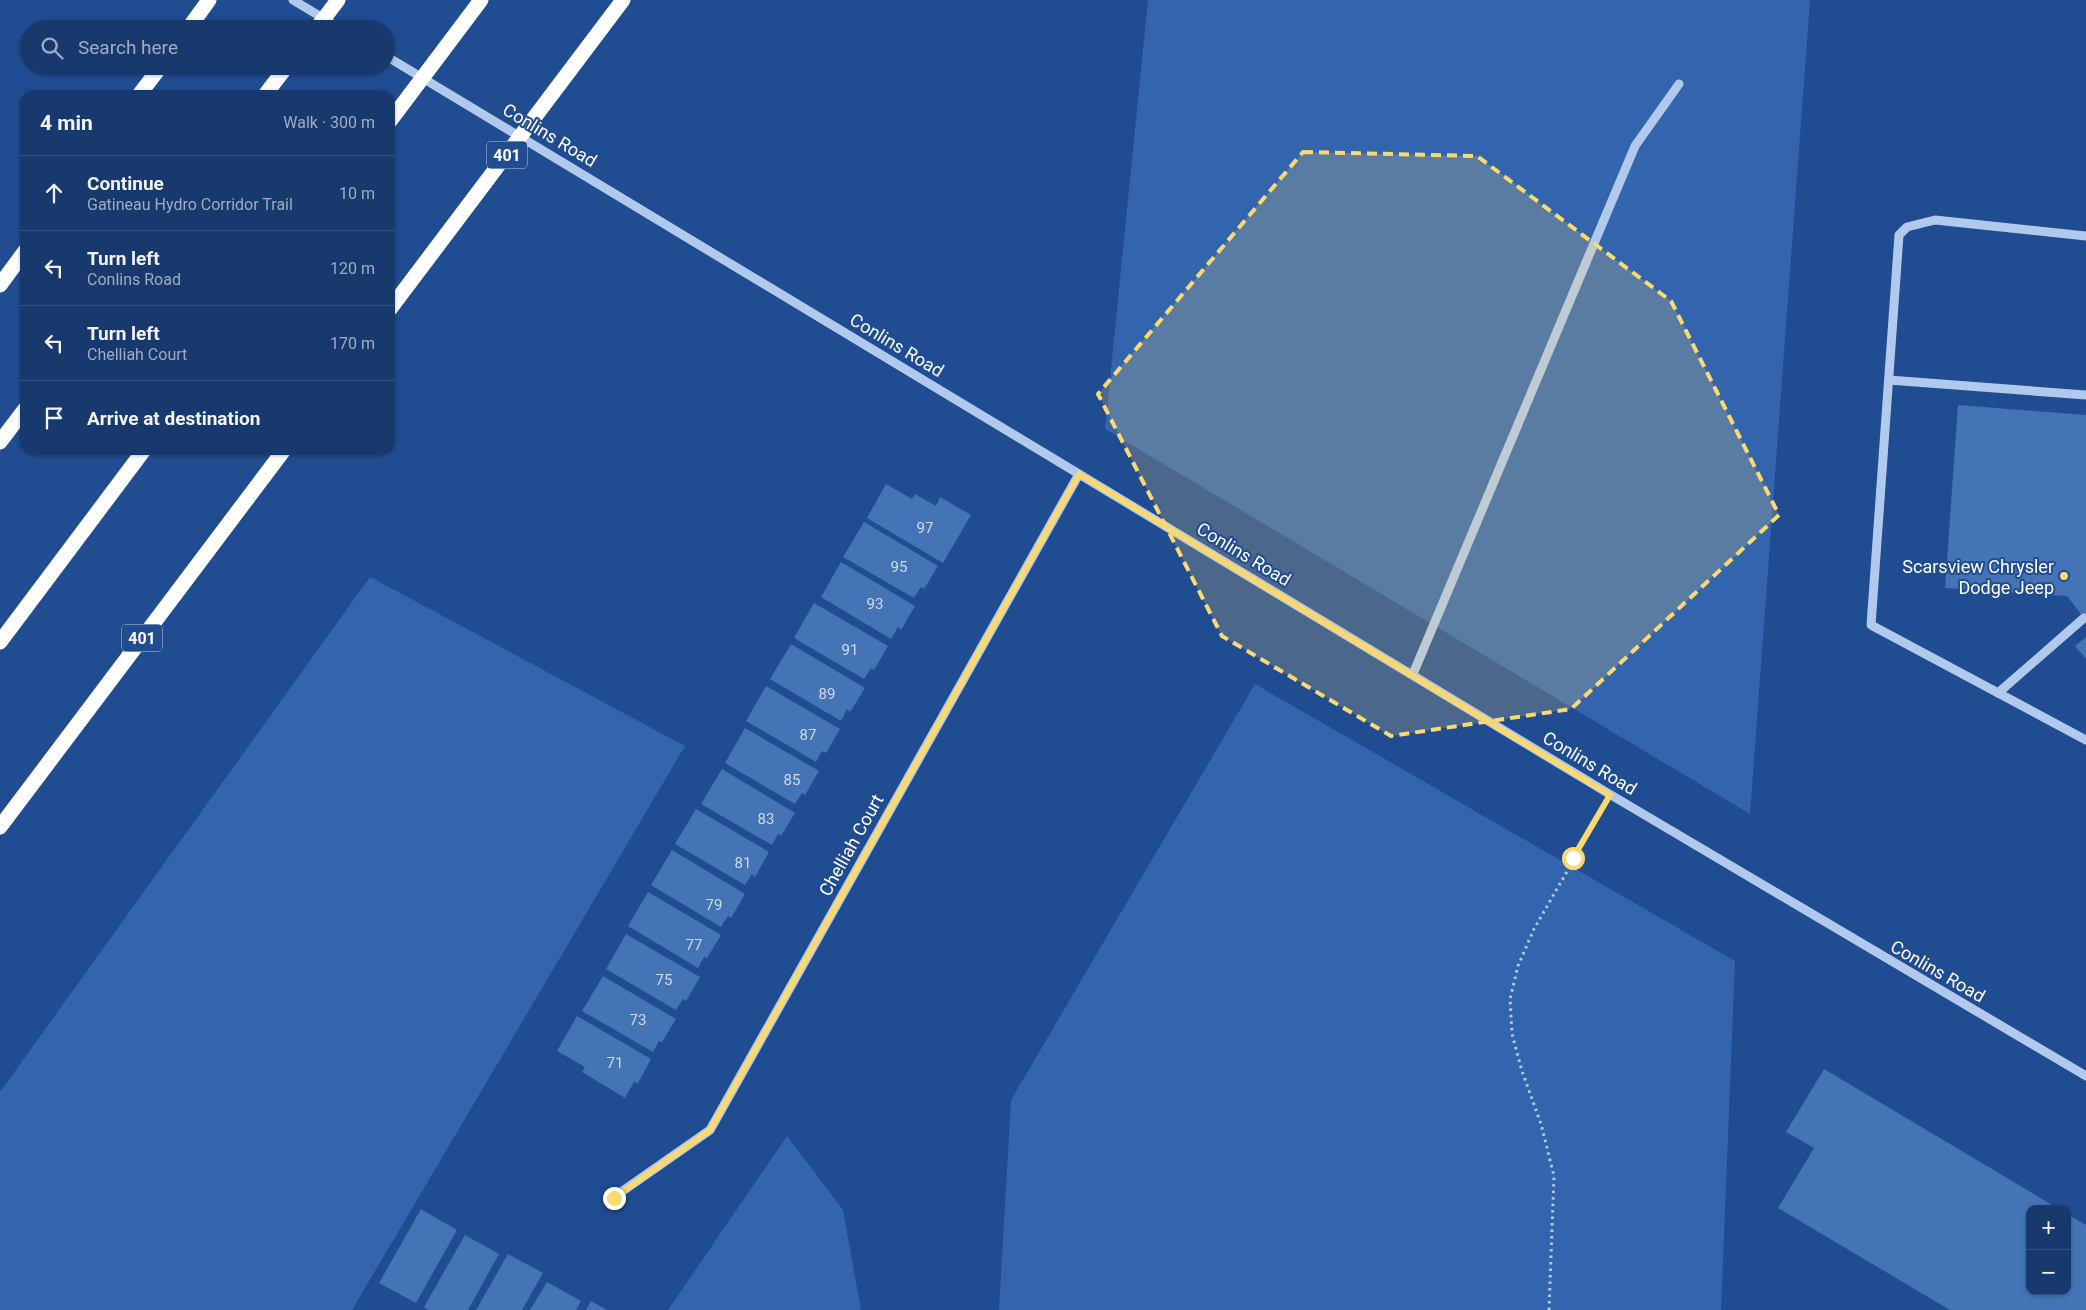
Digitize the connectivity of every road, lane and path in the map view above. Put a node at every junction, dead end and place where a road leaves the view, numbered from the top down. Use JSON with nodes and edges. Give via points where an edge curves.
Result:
{"nodes":[{"id":1,"x":209,"y":0,"type":"edge"},
{"id":2,"x":292,"y":0,"type":"edge"},
{"id":3,"x":338,"y":0,"type":"edge"},
{"id":4,"x":481,"y":0,"type":"edge"},
{"id":5,"x":623,"y":0,"type":"edge"},
{"id":6,"x":195,"y":20,"type":"edge"},
{"id":7,"x":323,"y":20,"type":"edge"},
{"id":8,"x":325,"y":20,"type":"edge"},
{"id":9,"x":395,"y":61,"type":"edge"},
{"id":10,"x":154,"y":75,"type":"edge"},
{"id":11,"x":280,"y":75,"type":"edge"},
{"id":12,"x":1679,"y":84,"type":"dead end"},
{"id":13,"x":143,"y":90,"type":"edge"},
{"id":14,"x":269,"y":90,"type":"edge"},
{"id":15,"x":395,"y":114,"type":"edge"},
{"id":16,"x":2086,"y":236,"type":"edge"},
{"id":17,"x":20,"y":258,"type":"edge"},
{"id":18,"x":0,"y":285,"type":"edge"},
{"id":19,"x":395,"y":302,"type":"edge"},
{"id":20,"x":1889,"y":380,"type":"junction"},
{"id":21,"x":2086,"y":395,"type":"edge"},
{"id":22,"x":20,"y":416,"type":"edge"},
{"id":23,"x":0,"y":442,"type":"edge"},
{"id":24,"x":140,"y":455,"type":"edge"},
{"id":25,"x":280,"y":455,"type":"edge"},
{"id":26,"x":1079,"y":474,"type":"junction"},
{"id":27,"x":2084,"y":618,"type":"dead end"},
{"id":28,"x":0,"y":642,"type":"edge"},
{"id":29,"x":1413,"y":674,"type":"junction"},
{"id":30,"x":1998,"y":693,"type":"junction"},
{"id":31,"x":2086,"y":740,"type":"edge"},
{"id":32,"x":1610,"y":795,"type":"junction"},
{"id":33,"x":0,"y":827,"type":"edge"},
{"id":34,"x":2086,"y":1076,"type":"edge"},
{"id":35,"x":614,"y":1198,"type":"dead end"},
{"id":36,"x":1548,"y":1310,"type":"edge"}],
"edges":[{"from":1,"to":6,"type":"highway"},
{"from":2,"to":8,"type":"street"},
{"from":3,"to":7,"type":"highway"},
{"from":4,"to":15,"type":"highway"},
{"from":5,"to":19,"type":"highway","number":"401"},
{"from":9,"to":26,"type":"street","name":"Conlins Road"},
{"from":10,"to":13,"type":"highway"},
{"from":11,"to":14,"type":"highway"},
{"from":12,"to":29,"type":"street","via":[[1635,146]]},
{"from":16,"to":20,"type":"street","via":[[1935,220],[1907,227],[1899,235]]},
{"from":17,"to":18,"type":"highway"},
{"from":20,"to":21,"type":"street"},
{"from":20,"to":30,"type":"street","via":[[1872,625]]},
{"from":22,"to":23,"type":"highway"},
{"from":24,"to":28,"type":"highway"},
{"from":25,"to":33,"type":"highway","number":"401"},
{"from":26,"to":29,"type":"street","name":"Conlins Road"},
{"from":26,"to":35,"type":"street","name":"Chelliah Court","via":[[710,1130]]},
{"from":27,"to":30,"type":"street"},
{"from":29,"to":32,"type":"street","name":"Conlins Road"},
{"from":30,"to":31,"type":"street"},
{"from":32,"to":34,"type":"street","name":"Conlins Road"},
{"from":32,"to":36,"type":"path","via":[[1534,929],[1518,966],[1510,999],[1512,1034],[1554,1176]]}]}
